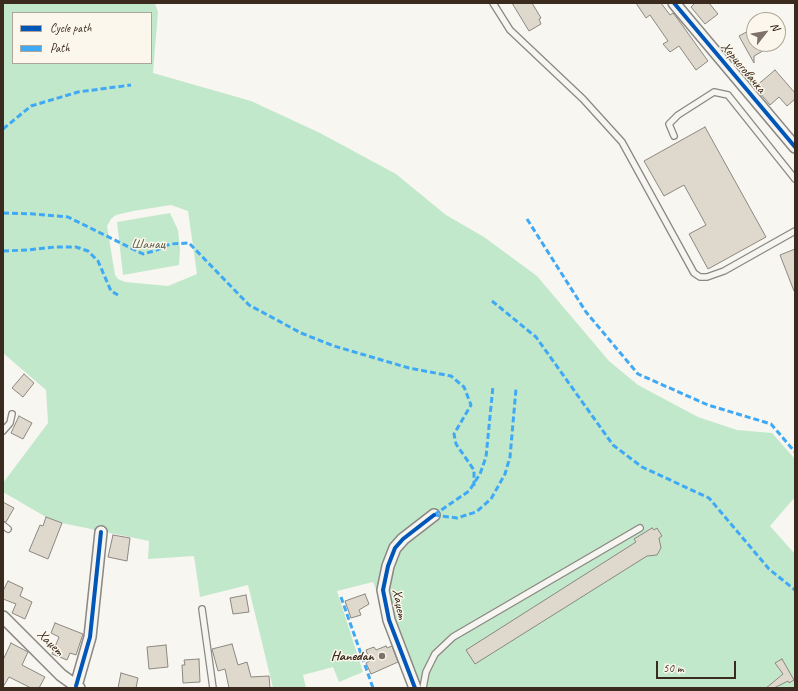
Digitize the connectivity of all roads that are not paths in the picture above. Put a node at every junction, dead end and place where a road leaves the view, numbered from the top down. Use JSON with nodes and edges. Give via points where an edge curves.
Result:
{"nodes":[{"id":1,"x":493,"y":3,"type":"edge"},
{"id":2,"x":674,"y":3,"type":"edge"},
{"id":3,"x":674,"y":136,"type":"dead end"},
{"id":4,"x":795,"y":147,"type":"edge"},
{"id":5,"x":795,"y":179,"type":"edge"},
{"id":6,"x":795,"y":231,"type":"edge"},
{"id":7,"x":12,"y":414,"type":"dead end"},
{"id":8,"x":3,"y":431,"type":"edge"},
{"id":9,"x":434,"y":515,"type":"dead end"},
{"id":10,"x":640,"y":528,"type":"dead end"},
{"id":11,"x":102,"y":532,"type":"dead end"},
{"id":12,"x":202,"y":609,"type":"dead end"},
{"id":13,"x":3,"y":617,"type":"edge"},
{"id":14,"x":77,"y":687,"type":"edge"},
{"id":15,"x":213,"y":688,"type":"edge"},
{"id":16,"x":415,"y":688,"type":"edge"},
{"id":17,"x":423,"y":688,"type":"edge"}],
"edges":[{"from":1,"to":6,"type":"lane","via":[[510,30],[583,99],[622,142],[694,273],[700,277],[707,277],[724,271]]},
{"from":2,"to":4,"type":"street","name":"Херцеговачка"},
{"from":3,"to":5,"type":"lane","via":[[669,124],[678,116],[714,92],[728,95]]},
{"from":7,"to":8,"type":"lane","via":[[10,423]]},
{"from":9,"to":16,"type":"street","name":"Хаџет","via":[[395,548],[388,566],[384,590],[389,620]]},
{"from":10,"to":17,"type":"lane","via":[[453,637],[435,654],[426,672]]},
{"from":11,"to":14,"type":"street","via":[[90,637]]},
{"from":12,"to":15,"type":"lane"},
{"from":13,"to":14,"type":"street","name":"Хаџет","via":[[61,675]]}]}
